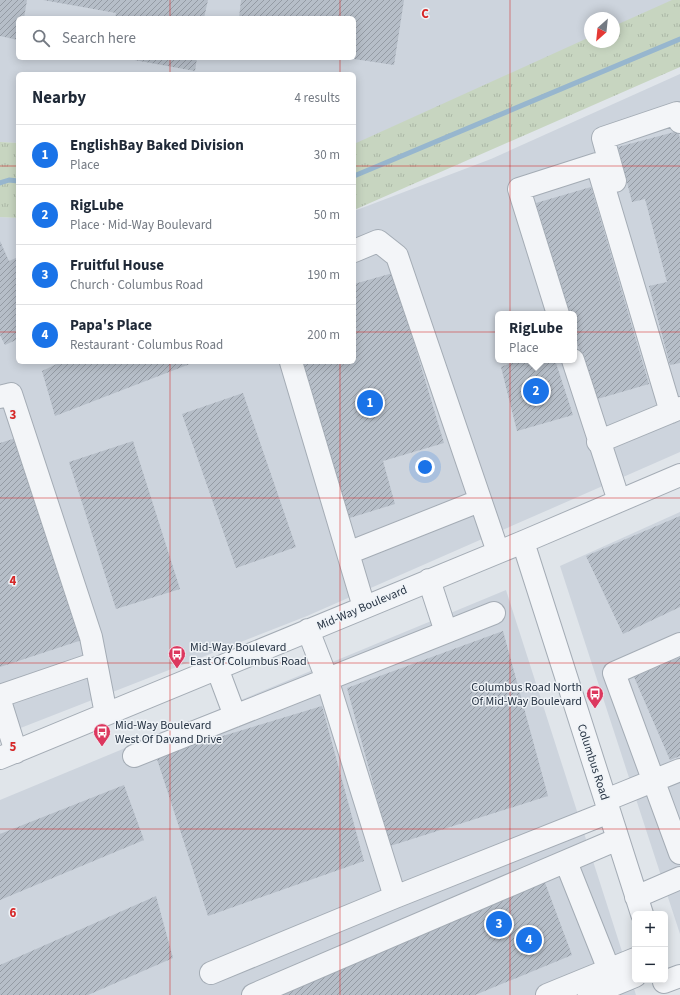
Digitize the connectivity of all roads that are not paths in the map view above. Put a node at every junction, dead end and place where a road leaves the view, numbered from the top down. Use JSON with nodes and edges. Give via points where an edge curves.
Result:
{"nodes":[{"id":1,"x":680,"y":122,"type":"edge"},
{"id":2,"x":356,"y":250,"type":"edge"},
{"id":3,"x":557,"y":311,"type":"edge"},
{"id":4,"x":573,"y":363,"type":"edge"},
{"id":5,"x":292,"y":364,"type":"edge"},
{"id":6,"x":0,"y":397,"type":"edge"},
{"id":7,"x":677,"y":411,"type":"edge"},
{"id":8,"x":598,"y":442,"type":"junction"},
{"id":9,"x":680,"y":475,"type":"edge"},
{"id":10,"x":479,"y":501,"type":"junction"},
{"id":11,"x":619,"y":501,"type":"junction"},
{"id":12,"x":523,"y":542,"type":"junction"},
{"id":13,"x":498,"y":552,"type":"junction"},
{"id":14,"x":348,"y":553,"type":"junction"},
{"id":15,"x":429,"y":580,"type":"junction"},
{"id":16,"x":364,"y":607,"type":"junction"},
{"id":17,"x":494,"y":613,"type":"dead end"},
{"id":18,"x":308,"y":630,"type":"junction"},
{"id":19,"x":446,"y":632,"type":"junction"},
{"id":20,"x":680,"y":644,"type":"edge"},
{"id":21,"x":96,"y":663,"type":"junction"},
{"id":22,"x":217,"y":668,"type":"junction"},
{"id":23,"x":327,"y":679,"type":"junction"},
{"id":24,"x":0,"y":696,"type":"edge"},
{"id":25,"x":0,"y":701,"type":"edge"},
{"id":26,"x":106,"y":714,"type":"junction"},
{"id":27,"x":235,"y":716,"type":"junction"},
{"id":28,"x":8,"y":755,"type":"edge"},
{"id":29,"x":134,"y":756,"type":"dead end"},
{"id":30,"x":680,"y":770,"type":"edge"},
{"id":31,"x":653,"y":781,"type":"junction"},
{"id":32,"x":607,"y":806,"type":"junction"},
{"id":33,"x":618,"y":839,"type":"junction"},
{"id":34,"x":680,"y":853,"type":"edge"},
{"id":35,"x":566,"y":862,"type":"junction"},
{"id":36,"x":680,"y":878,"type":"edge"},
{"id":37,"x":394,"y":897,"type":"junction"},
{"id":38,"x":639,"y":905,"type":"edge"},
{"id":39,"x":632,"y":962,"type":"edge"},
{"id":40,"x":211,"y":973,"type":"dead end"},
{"id":41,"x":632,"y":977,"type":"edge"},
{"id":42,"x":602,"y":987,"type":"edge"},
{"id":43,"x":253,"y":995,"type":"edge"},
{"id":44,"x":547,"y":995,"type":"edge"}],
"edges":[{"from":1,"to":7,"type":"street","via":[[677,113],[603,138]]},
{"from":2,"to":10,"type":"street","via":[[378,241],[398,256]]},
{"from":3,"to":7,"type":"street","via":[[519,189],[597,164]]},
{"from":4,"to":8,"type":"street"},
{"from":5,"to":14,"type":"street"},
{"from":6,"to":21,"type":"street","via":[[11,394],[91,637]]},
{"from":7,"to":8,"type":"street"},
{"from":8,"to":11,"type":"street"},
{"from":9,"to":11,"type":"street","name":"Mid-Way Boulevard"},
{"from":10,"to":13,"type":"street"},
{"from":10,"to":14,"type":"street"},
{"from":11,"to":12,"type":"street","name":"Mid-Way Boulevard"},
{"from":12,"to":13,"type":"street","name":"Mid-Way Boulevard"},
{"from":12,"to":32,"type":"street","name":"Columbus Road"},
{"from":13,"to":15,"type":"street","name":"Mid-Way Boulevard"},
{"from":14,"to":16,"type":"street"},
{"from":15,"to":16,"type":"street","name":"Mid-Way Boulevard"},
{"from":15,"to":19,"type":"street"},
{"from":16,"to":18,"type":"street","name":"Mid-Way Boulevard"},
{"from":17,"to":19,"type":"street"},
{"from":18,"to":22,"type":"street","name":"Mid-Way Boulevard"},
{"from":18,"to":23,"type":"street"},
{"from":19,"to":23,"type":"street"},
{"from":20,"to":31,"type":"street","via":[[614,673]]},
{"from":21,"to":24,"type":"street"},
{"from":21,"to":26,"type":"street"},
{"from":22,"to":26,"type":"street","name":"Mid-Way Boulevard"},
{"from":22,"to":27,"type":"street"},
{"from":23,"to":27,"type":"street"},
{"from":23,"to":37,"type":"street"},
{"from":25,"to":28,"type":"street"},
{"from":26,"to":28,"type":"street","name":"Mid-Way Boulevard"},
{"from":27,"to":29,"type":"street"},
{"from":30,"to":31,"type":"street"},
{"from":31,"to":32,"type":"street"},
{"from":31,"to":34,"type":"street"},
{"from":32,"to":33,"type":"street","name":"Columbus Road"},
{"from":32,"to":37,"type":"street"},
{"from":33,"to":35,"type":"street"},
{"from":33,"to":38,"type":"street","name":"Columbus Road"},
{"from":35,"to":42,"type":"street"},
{"from":35,"to":43,"type":"street"},
{"from":36,"to":38,"type":"street"},
{"from":37,"to":40,"type":"street"},
{"from":39,"to":42,"type":"street"},
{"from":41,"to":42,"type":"street"},
{"from":42,"to":44,"type":"street"}]}
